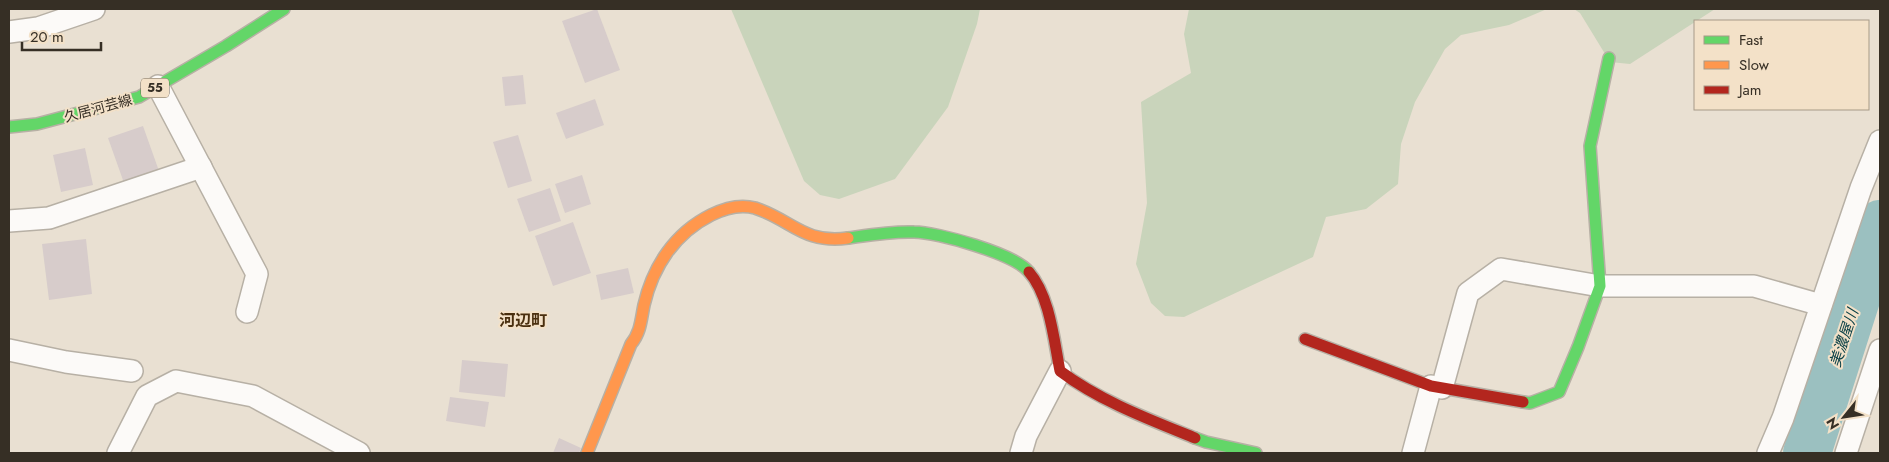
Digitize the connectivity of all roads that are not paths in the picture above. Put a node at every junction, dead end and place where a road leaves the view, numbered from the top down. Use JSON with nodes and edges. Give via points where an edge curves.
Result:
{"nodes":[{"id":1,"x":94,"y":9,"type":"edge"},
{"id":2,"x":284,"y":9,"type":"edge"},
{"id":3,"x":10,"y":30,"type":"edge"},
{"id":4,"x":1609,"y":58,"type":"dead end"},
{"id":5,"x":158,"y":86,"type":"junction"},
{"id":6,"x":9,"y":128,"type":"edge"},
{"id":7,"x":1880,"y":141,"type":"edge"},
{"id":8,"x":201,"y":167,"type":"junction"},
{"id":9,"x":9,"y":221,"type":"edge"},
{"id":10,"x":1600,"y":286,"type":"junction"},
{"id":11,"x":1821,"y":305,"type":"junction"},
{"id":12,"x":247,"y":312,"type":"dead end"},
{"id":13,"x":1305,"y":339,"type":"dead end"},
{"id":14,"x":9,"y":350,"type":"edge"},
{"id":15,"x":1880,"y":350,"type":"edge"},
{"id":16,"x":132,"y":371,"type":"dead end"},
{"id":17,"x":1060,"y":371,"type":"junction"},
{"id":18,"x":1436,"y":387,"type":"junction"},
{"id":19,"x":118,"y":453,"type":"edge"},
{"id":20,"x":359,"y":453,"type":"edge"},
{"id":21,"x":587,"y":453,"type":"edge"},
{"id":22,"x":1021,"y":453,"type":"edge"},
{"id":23,"x":1256,"y":453,"type":"edge"},
{"id":24,"x":1413,"y":453,"type":"edge"},
{"id":25,"x":1768,"y":453,"type":"edge"},
{"id":26,"x":1846,"y":453,"type":"edge"}],
"edges":[{"from":1,"to":3,"type":"street","via":[[38,28]]},
{"from":2,"to":5,"type":"street","name":"久居河芸線","number":"55"},
{"from":4,"to":10,"type":"street","via":[[1590,146]]},
{"from":5,"to":6,"type":"street","name":"久居河芸線","number":"55","via":[[139,97],[37,124]]},
{"from":5,"to":8,"type":"street"},
{"from":7,"to":11,"type":"street"},
{"from":8,"to":9,"type":"street","via":[[48,218]]},
{"from":8,"to":12,"type":"street","via":[[257,274]]},
{"from":10,"to":11,"type":"street","via":[[1754,286]]},
{"from":10,"to":18,"type":"street","via":[[1559,392],[1530,403]]},
{"from":10,"to":18,"type":"street","via":[[1501,269],[1468,293]]},
{"from":11,"to":25,"type":"street"},
{"from":13,"to":18,"type":"street"},
{"from":14,"to":16,"type":"street"},
{"from":15,"to":26,"type":"street"},
{"from":17,"to":21,"type":"street","via":[[1041,290],[1027,269],[1010,259],[926,233],[818,239],[797,231],[764,211],[742,206],[726,209],[689,229],[667,253],[644,304],[638,338],[631,344]]},
{"from":17,"to":22,"type":"street","via":[[1026,436]]},
{"from":17,"to":23,"type":"street","via":[[1080,386],[1139,415],[1206,442]]},
{"from":18,"to":24,"type":"street"},
{"from":19,"to":20,"type":"street","via":[[147,396],[176,381],[253,396]]}]}
